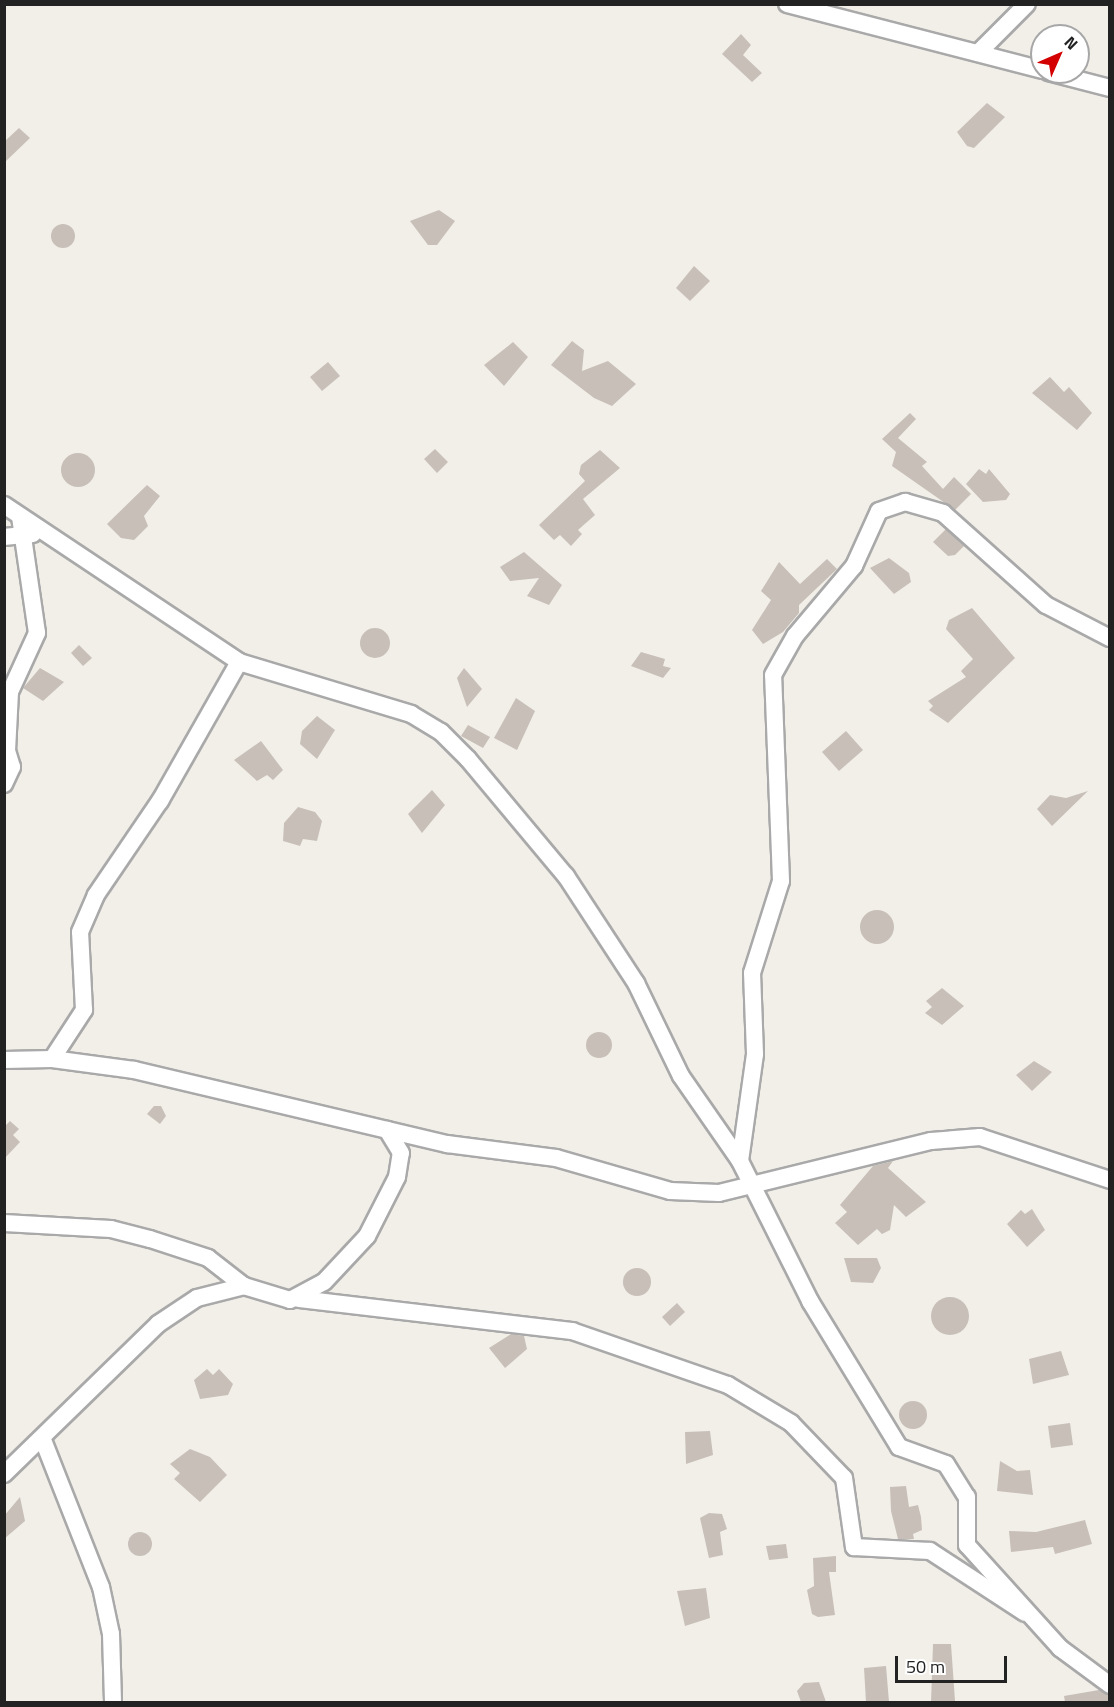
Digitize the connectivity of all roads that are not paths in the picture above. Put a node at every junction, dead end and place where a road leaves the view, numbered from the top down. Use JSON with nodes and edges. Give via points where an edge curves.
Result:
{"nodes":[{"id":1,"x":787,"y":4,"type":"edge"},
{"id":2,"x":1027,"y":4,"type":"edge"},
{"id":3,"x":978,"y":53,"type":"junction"},
{"id":4,"x":1030,"y":67,"type":"edge"},
{"id":5,"x":1090,"y":83,"type":"edge"},
{"id":6,"x":1110,"y":88,"type":"edge"},
{"id":7,"x":4,"y":505,"type":"edge"},
{"id":8,"x":20,"y":518,"type":"junction"},
{"id":9,"x":25,"y":534,"type":"junction"},
{"id":10,"x":44,"y":534,"type":"junction"},
{"id":11,"x":4,"y":537,"type":"edge"},
{"id":12,"x":1110,"y":638,"type":"edge"},
{"id":13,"x":238,"y":662,"type":"junction"},
{"id":14,"x":4,"y":784,"type":"edge"},
{"id":15,"x":52,"y":1059,"type":"junction"},
{"id":16,"x":4,"y":1060,"type":"edge"},
{"id":17,"x":387,"y":1130,"type":"junction"},
{"id":18,"x":740,"y":1161,"type":"junction"},
{"id":19,"x":1110,"y":1180,"type":"edge"},
{"id":20,"x":753,"y":1185,"type":"junction"},
{"id":21,"x":4,"y":1223,"type":"edge"},
{"id":22,"x":244,"y":1286,"type":"junction"},
{"id":23,"x":299,"y":1299,"type":"junction"},
{"id":24,"x":43,"y":1440,"type":"junction"},
{"id":25,"x":4,"y":1474,"type":"edge"},
{"id":26,"x":1032,"y":1617,"type":"junction"},
{"id":27,"x":1110,"y":1685,"type":"edge"},
{"id":28,"x":113,"y":1702,"type":"edge"}],
"edges":[{"from":1,"to":3,"type":"street"},
{"from":2,"to":3,"type":"street"},
{"from":3,"to":4,"type":"street"},
{"from":5,"to":6,"type":"street"},
{"from":7,"to":8,"type":"street"},
{"from":8,"to":9,"type":"street"},
{"from":8,"to":10,"type":"street"},
{"from":9,"to":10,"type":"street"},
{"from":9,"to":11,"type":"street"},
{"from":9,"to":14,"type":"street","via":[[37,633],[10,692],[7,751],[12,767]]},
{"from":10,"to":13,"type":"street"},
{"from":12,"to":18,"type":"street","via":[[1046,604],[944,513],[905,501],[879,511],[854,566],[795,636],[773,675],[781,881],[752,974],[755,1053]]},
{"from":13,"to":15,"type":"street","via":[[160,801],[96,895],[80,932],[84,1010]]},
{"from":13,"to":18,"type":"street","via":[[411,714],[455,746],[566,876],[636,983],[681,1076]]},
{"from":15,"to":16,"type":"street"},
{"from":15,"to":17,"type":"street","via":[[175,1079]]},
{"from":17,"to":20,"type":"street","via":[[556,1158],[670,1191],[719,1193]]},
{"from":17,"to":23,"type":"street","via":[[398,1143],[402,1164],[378,1215],[348,1258]]},
{"from":18,"to":20,"type":"street"},
{"from":19,"to":20,"type":"street","via":[[1072,1163],[980,1137],[931,1141]]},
{"from":20,"to":26,"type":"street","via":[[810,1301],[899,1447],[946,1464],[967,1497],[968,1545]]},
{"from":21,"to":22,"type":"street","via":[[111,1229],[150,1239],[213,1260]]},
{"from":22,"to":23,"type":"street"},
{"from":22,"to":24,"type":"street","via":[[197,1299],[158,1324]]},
{"from":23,"to":26,"type":"street","via":[[572,1330],[729,1384],[791,1423],[844,1478],[854,1547],[930,1551]]},
{"from":24,"to":25,"type":"street"},
{"from":24,"to":28,"type":"street","via":[[101,1587],[111,1634]]},
{"from":26,"to":27,"type":"street","via":[[1074,1660]]}]}
